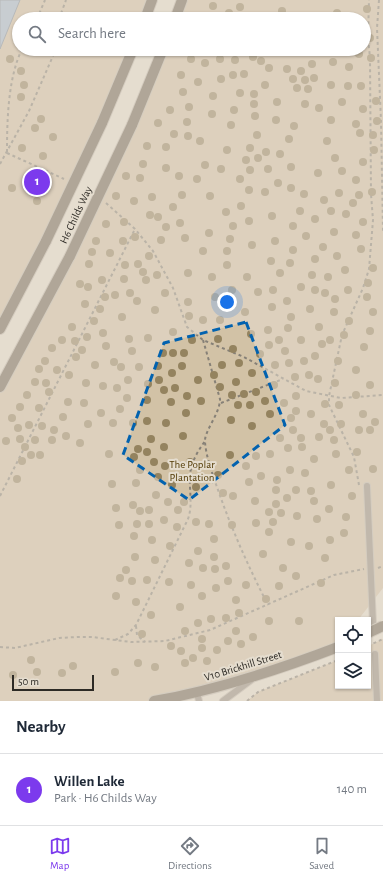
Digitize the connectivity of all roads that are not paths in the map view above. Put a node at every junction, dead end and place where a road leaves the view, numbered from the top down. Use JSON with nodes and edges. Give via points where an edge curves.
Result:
{"nodes":[{"id":1,"x":152,"y":0,"type":"edge"},
{"id":2,"x":182,"y":0,"type":"edge"},
{"id":3,"x":147,"y":12,"type":"edge"},
{"id":4,"x":178,"y":12,"type":"edge"},
{"id":5,"x":130,"y":56,"type":"edge"},
{"id":6,"x":160,"y":56,"type":"edge"},
{"id":7,"x":0,"y":329,"type":"edge"},
{"id":8,"x":0,"y":387,"type":"edge"},
{"id":9,"x":368,"y":487,"type":"road end"},
{"id":10,"x":375,"y":627,"type":"edge"},
{"id":11,"x":335,"y":648,"type":"edge"},
{"id":12,"x":375,"y":654,"type":"dead end"},
{"id":13,"x":255,"y":676,"type":"junction"},
{"id":14,"x":198,"y":697,"type":"edge"},
{"id":15,"x":154,"y":701,"type":"edge"},
{"id":16,"x":223,"y":701,"type":"edge"},
{"id":17,"x":376,"y":701,"type":"edge"}],
"edges":[{"from":1,"to":3,"type":"street"},
{"from":2,"to":4,"type":"street"},
{"from":5,"to":7,"type":"street","name":"H6 Childs Way","bridge":true,"via":[[102,123],[46,241]]},
{"from":6,"to":8,"type":"street","name":"H6 Childs Way","bridge":true,"via":[[132,125],[70,256]]},
{"from":9,"to":10,"type":"lane","via":[[370,568]]},
{"from":11,"to":13,"type":"street","name":"V10 Brickhill Street"},
{"from":12,"to":17,"type":"lane"},
{"from":13,"to":14,"type":"street","name":"V10 Brickhill Street"},
{"from":13,"to":16,"type":"lane"},
{"from":14,"to":15,"type":"street","name":"V10 Brickhill Street"}]}
